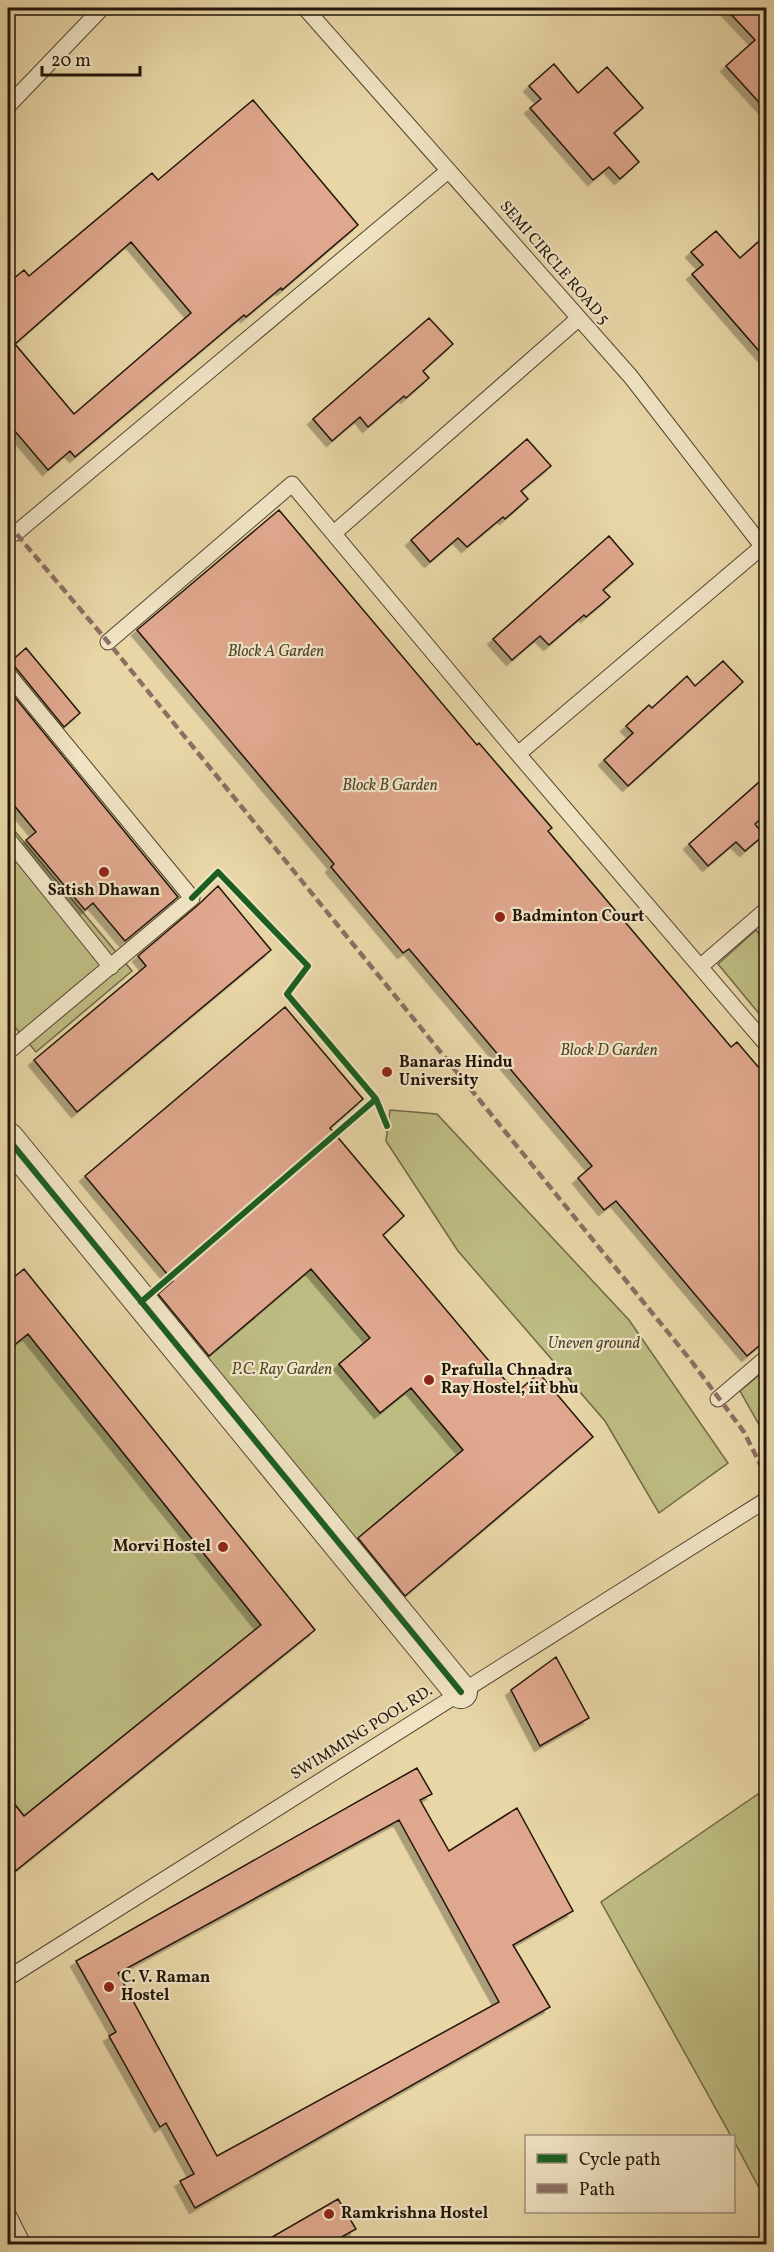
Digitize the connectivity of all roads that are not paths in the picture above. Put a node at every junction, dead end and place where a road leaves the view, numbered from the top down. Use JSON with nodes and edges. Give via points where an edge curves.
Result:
{"nodes":[{"id":1,"x":102,"y":8,"type":"edge"},
{"id":2,"x":305,"y":8,"type":"edge"},
{"id":3,"x":8,"y":106,"type":"edge"},
{"id":4,"x":448,"y":171,"type":"junction"},
{"id":5,"x":578,"y":319,"type":"junction"},
{"id":6,"x":16,"y":533,"type":"dead end"},
{"id":7,"x":334,"y":533,"type":"junction"},
{"id":8,"x":765,"y":548,"type":"edge"},
{"id":9,"x":108,"y":642,"type":"dead end"},
{"id":10,"x":8,"y":674,"type":"edge"},
{"id":11,"x":518,"y":754,"type":"junction"},
{"id":12,"x":8,"y":839,"type":"edge"},
{"id":13,"x":766,"y":910,"type":"edge"},
{"id":14,"x":701,"y":966,"type":"junction"},
{"id":15,"x":111,"y":967,"type":"junction"},
{"id":16,"x":766,"y":1044,"type":"edge"},
{"id":17,"x":8,"y":1052,"type":"edge"},
{"id":18,"x":8,"y":1139,"type":"edge"},
{"id":19,"x":766,"y":1358,"type":"edge"},
{"id":20,"x":718,"y":1399,"type":"dead end"},
{"id":21,"x":766,"y":1500,"type":"edge"},
{"id":22,"x":461,"y":1692,"type":"junction"},
{"id":23,"x":8,"y":1978,"type":"edge"},
{"id":24,"x":8,"y":2214,"type":"edge"},
{"id":25,"x":22,"y":2244,"type":"edge"}],
"edges":[{"from":1,"to":3,"type":"lane"},
{"from":2,"to":4,"type":"lane","name":"SEMI CIRCLE ROAD 5"},
{"from":4,"to":5,"type":"lane","name":"SEMI CIRCLE ROAD 5"},
{"from":4,"to":6,"type":"lane"},
{"from":5,"to":7,"type":"lane"},
{"from":5,"to":8,"type":"lane","name":"SEMI CIRCLE ROAD 5","via":[[632,377]]},
{"from":7,"to":9,"type":"lane","via":[[292,484]]},
{"from":7,"to":11,"type":"lane"},
{"from":8,"to":11,"type":"lane"},
{"from":10,"to":15,"type":"lane","via":[[192,898]]},
{"from":11,"to":14,"type":"lane"},
{"from":12,"to":15,"type":"lane"},
{"from":13,"to":14,"type":"lane"},
{"from":14,"to":16,"type":"lane"},
{"from":15,"to":17,"type":"lane"},
{"from":18,"to":22,"type":"street"},
{"from":19,"to":20,"type":"lane"},
{"from":21,"to":22,"type":"lane","name":"SWIMMING POOL RD."},
{"from":22,"to":23,"type":"lane","name":"SWIMMING POOL RD."},
{"from":24,"to":25,"type":"lane"}]}
